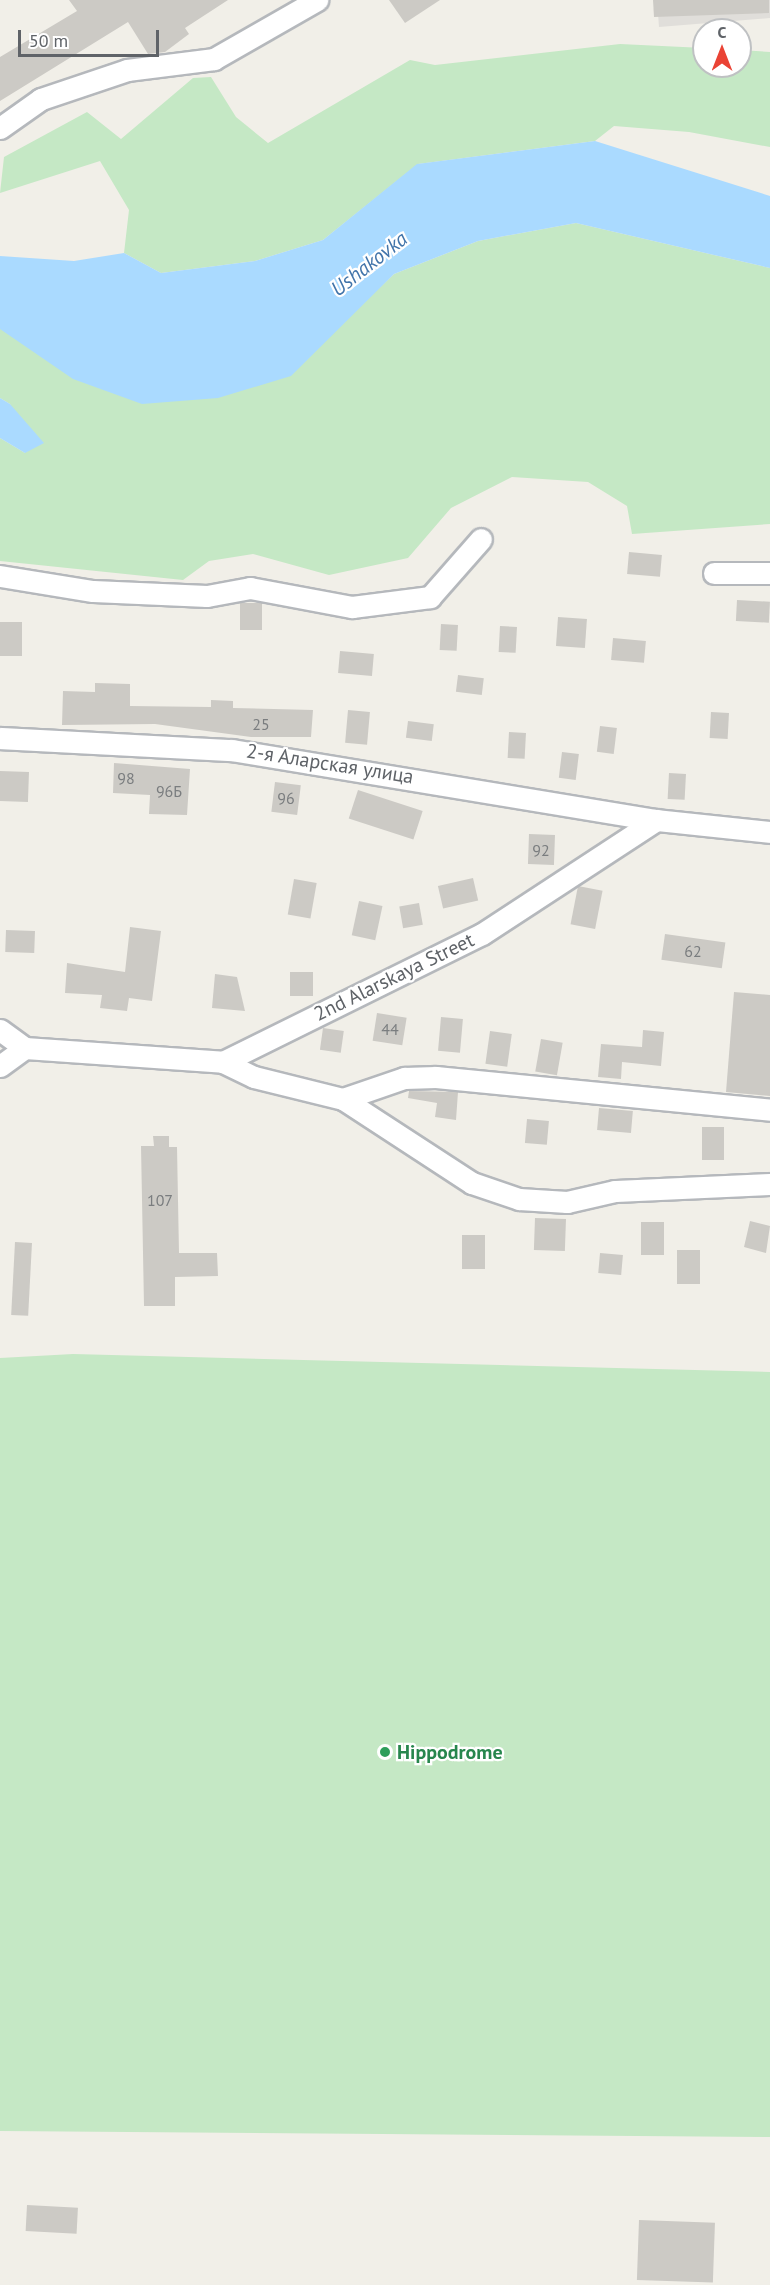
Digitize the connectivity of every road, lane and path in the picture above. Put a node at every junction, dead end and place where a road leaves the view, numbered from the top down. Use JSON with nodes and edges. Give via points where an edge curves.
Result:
{"nodes":[{"id":1,"x":317,"y":0,"type":"edge"},
{"id":2,"x":0,"y":128,"type":"edge"},
{"id":3,"x":481,"y":539,"type":"dead end"},
{"id":4,"x":714,"y":573,"type":"dead end"},
{"id":5,"x":770,"y":573,"type":"edge"},
{"id":6,"x":0,"y":576,"type":"edge"},
{"id":7,"x":0,"y":738,"type":"edge"},
{"id":8,"x":656,"y":820,"type":"junction"},
{"id":9,"x":770,"y":832,"type":"edge"},
{"id":10,"x":0,"y":1030,"type":"edge"},
{"id":11,"x":25,"y":1048,"type":"junction"},
{"id":12,"x":223,"y":1062,"type":"junction"},
{"id":13,"x":0,"y":1066,"type":"edge"},
{"id":14,"x":343,"y":1099,"type":"junction"},
{"id":15,"x":770,"y":1110,"type":"edge"},
{"id":16,"x":770,"y":1184,"type":"edge"}],
"edges":[{"from":1,"to":2,"type":"street","via":[[214,59],[127,70],[41,99]]},
{"from":3,"to":6,"type":"street","via":[[430,597],[352,607],[250,588],[207,596],[104,591]]},
{"from":4,"to":5,"type":"street"},
{"from":7,"to":8,"type":"street","name":"2-я Аларская улица","via":[[232,750]]},
{"from":8,"to":9,"type":"street"},
{"from":8,"to":12,"type":"street","name":"2nd Alarskaya Street","via":[[482,934]]},
{"from":10,"to":11,"type":"street"},
{"from":11,"to":12,"type":"street"},
{"from":11,"to":13,"type":"street"},
{"from":12,"to":14,"type":"street","via":[[254,1077]]},
{"from":14,"to":15,"type":"street","via":[[404,1078],[436,1077]]},
{"from":14,"to":16,"type":"street","via":[[472,1183],[519,1199],[567,1202],[615,1191]]}]}
